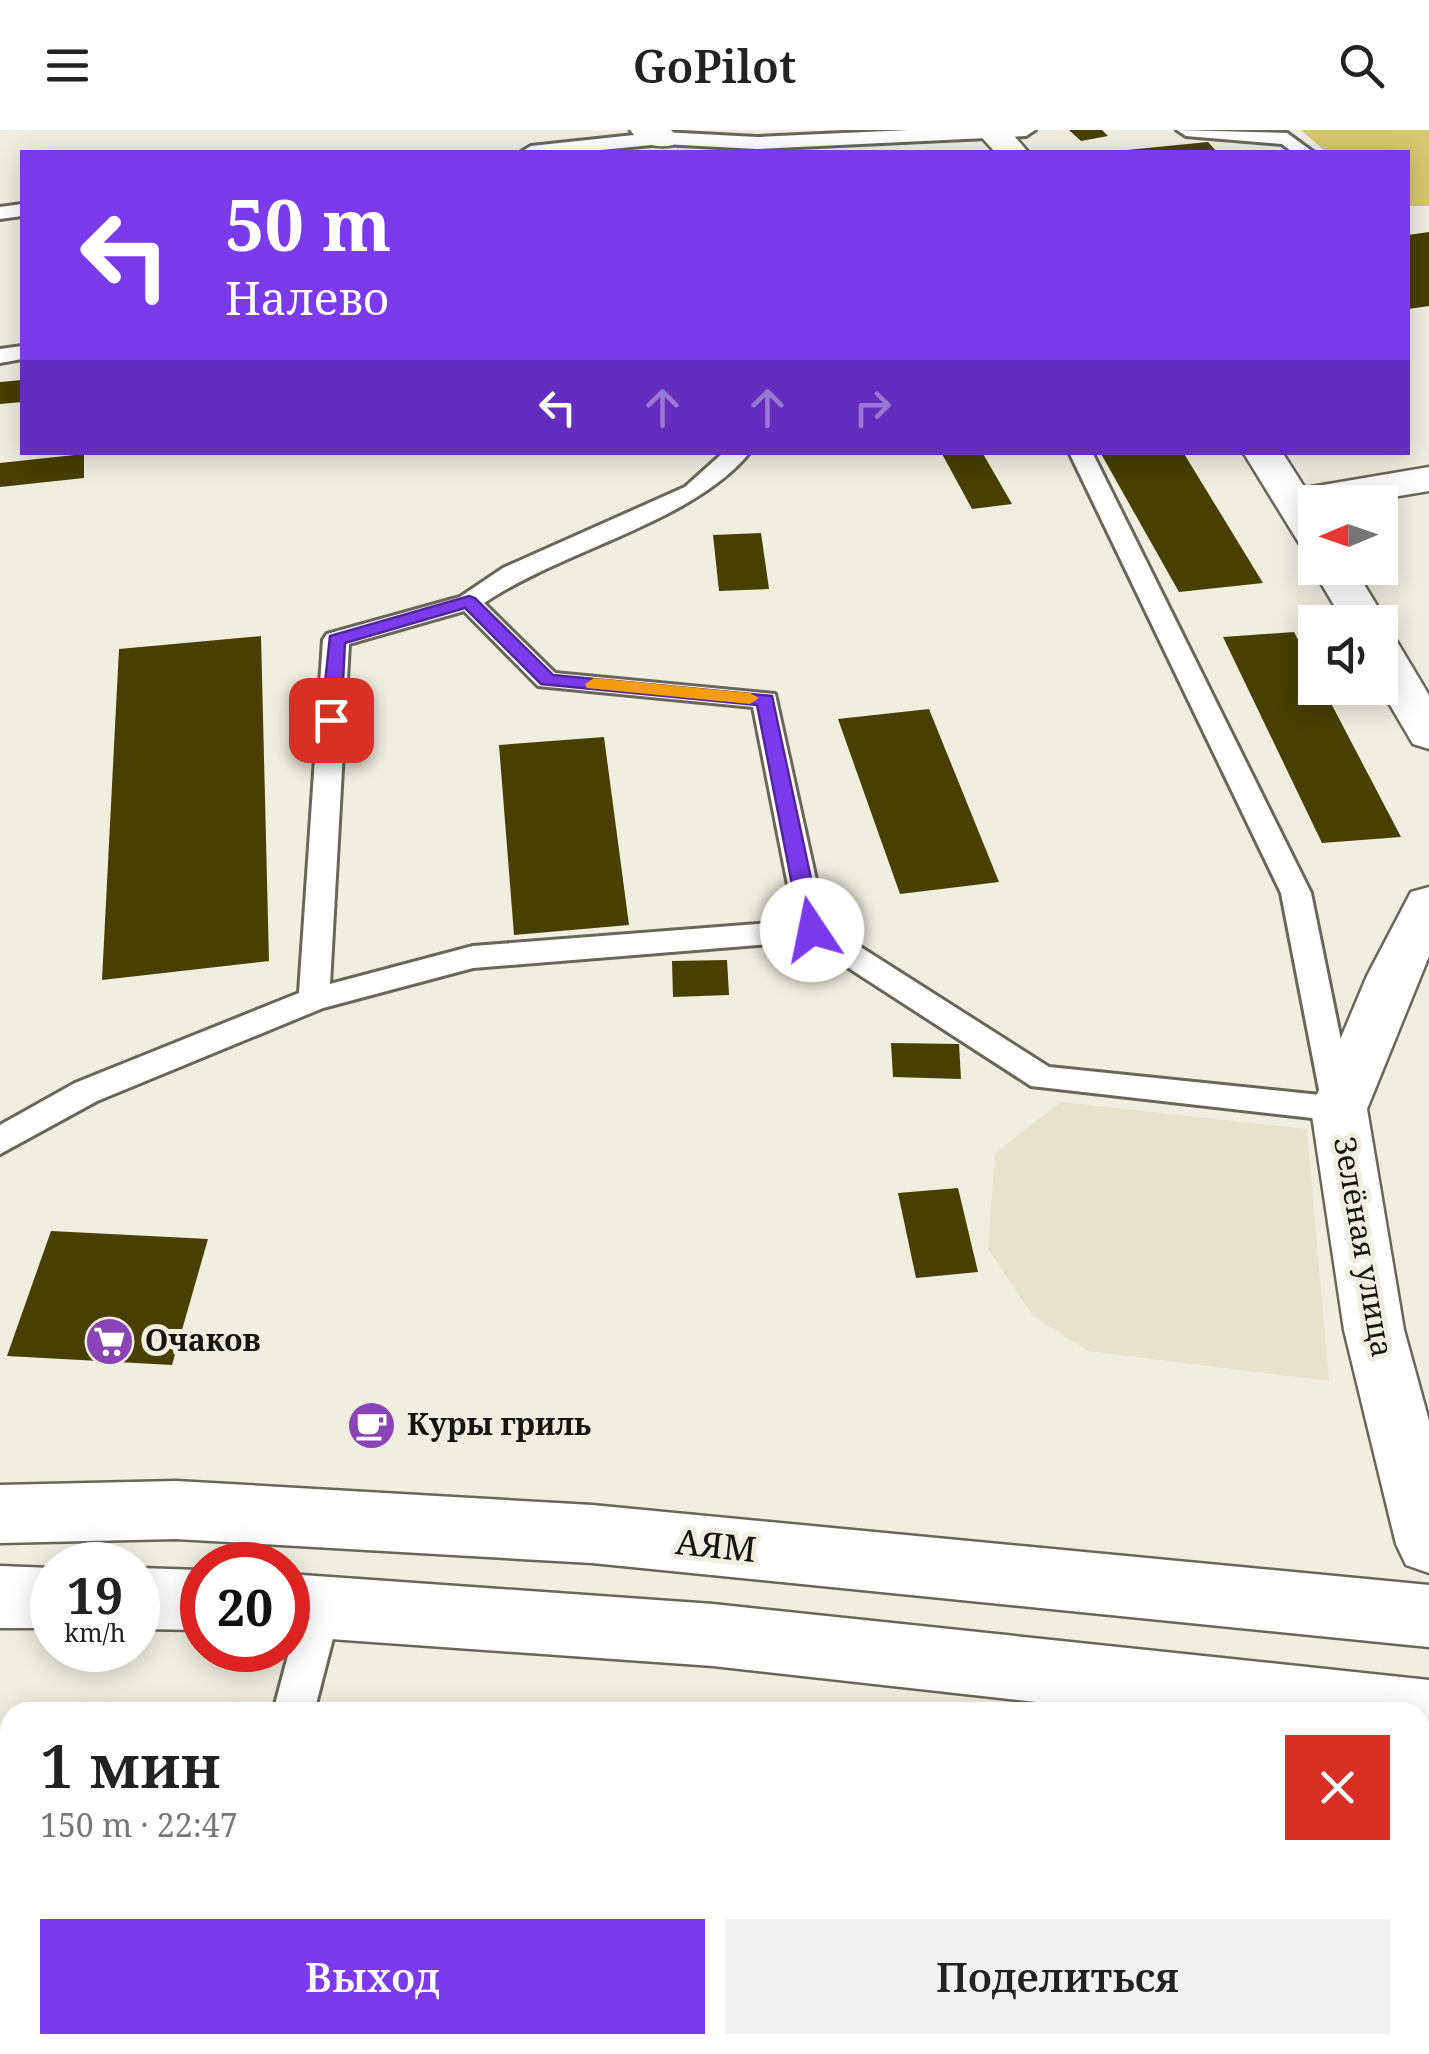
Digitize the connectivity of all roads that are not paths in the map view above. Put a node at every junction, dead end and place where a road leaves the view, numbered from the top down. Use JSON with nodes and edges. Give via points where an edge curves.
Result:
{"nodes":[{"id":1,"x":1186,"y":130,"type":"edge"},
{"id":2,"x":654,"y":134,"type":"edge"},
{"id":3,"x":1006,"y":136,"type":"edge"},
{"id":4,"x":545,"y":150,"type":"edge"},
{"id":5,"x":1301,"y":150,"type":"edge"},
{"id":6,"x":736,"y":455,"type":"edge"},
{"id":7,"x":1081,"y":455,"type":"edge"},
{"id":8,"x":1264,"y":455,"type":"edge"},
{"id":9,"x":1429,"y":479,"type":"edge"},
{"id":10,"x":1398,"y":489,"type":"edge"},
{"id":11,"x":1298,"y":508,"type":"edge"},
{"id":12,"x":469,"y":602,"type":"junction"},
{"id":13,"x":1398,"y":680,"type":"edge"},
{"id":14,"x":1429,"y":734,"type":"edge"},
{"id":15,"x":1429,"y":904,"type":"edge"},
{"id":16,"x":812,"y":930,"type":"junction"},
{"id":17,"x":314,"y":998,"type":"junction"},
{"id":18,"x":1339,"y":1109,"type":"junction"},
{"id":19,"x":0,"y":1142,"type":"edge"},
{"id":20,"x":0,"y":1514,"type":"edge"},
{"id":21,"x":1429,"y":1544,"type":"edge"},
{"id":22,"x":0,"y":1597,"type":"edge"},
{"id":23,"x":30,"y":1598,"type":"edge"},
{"id":24,"x":310,"y":1606,"type":"edge"},
{"id":25,"x":1429,"y":1616,"type":"edge"},
{"id":26,"x":297,"y":1672,"type":"edge"},
{"id":27,"x":294,"y":1702,"type":"edge"},
{"id":28,"x":1247,"y":1702,"type":"edge"}],
"edges":[{"from":1,"to":5,"type":"lane","via":[[1287,139]]},
{"from":2,"to":3,"type":"lane","via":[[757,144]]},
{"from":2,"to":4,"type":"lane"},
{"from":6,"to":12,"type":"lane","via":[[693,492],[512,572]]},
{"from":7,"to":18,"type":"lane","via":[[1296,893]]},
{"from":8,"to":11,"type":"main road"},
{"from":9,"to":10,"type":"main road"},
{"from":12,"to":16,"type":"lane","via":[[547,680],[766,700]]},
{"from":12,"to":17,"type":"lane","via":[[336,640]]},
{"from":13,"to":14,"type":"main road"},
{"from":15,"to":18,"type":"main road","name":"Зелёная улица"},
{"from":16,"to":17,"type":"lane","via":[[473,957]]},
{"from":16,"to":18,"type":"lane","via":[[1042,1078]]},
{"from":17,"to":19,"type":"lane","via":[[86,1092]]},
{"from":18,"to":21,"type":"main road","name":"Зелёная улица","via":[[1374,1330]]},
{"from":20,"to":25,"type":"main road","name":"АЯМ","via":[[176,1510],[592,1534]]},
{"from":22,"to":23,"type":"main road"},
{"from":24,"to":28,"type":"main road","via":[[713,1635]]},
{"from":26,"to":27,"type":"lane"}]}
